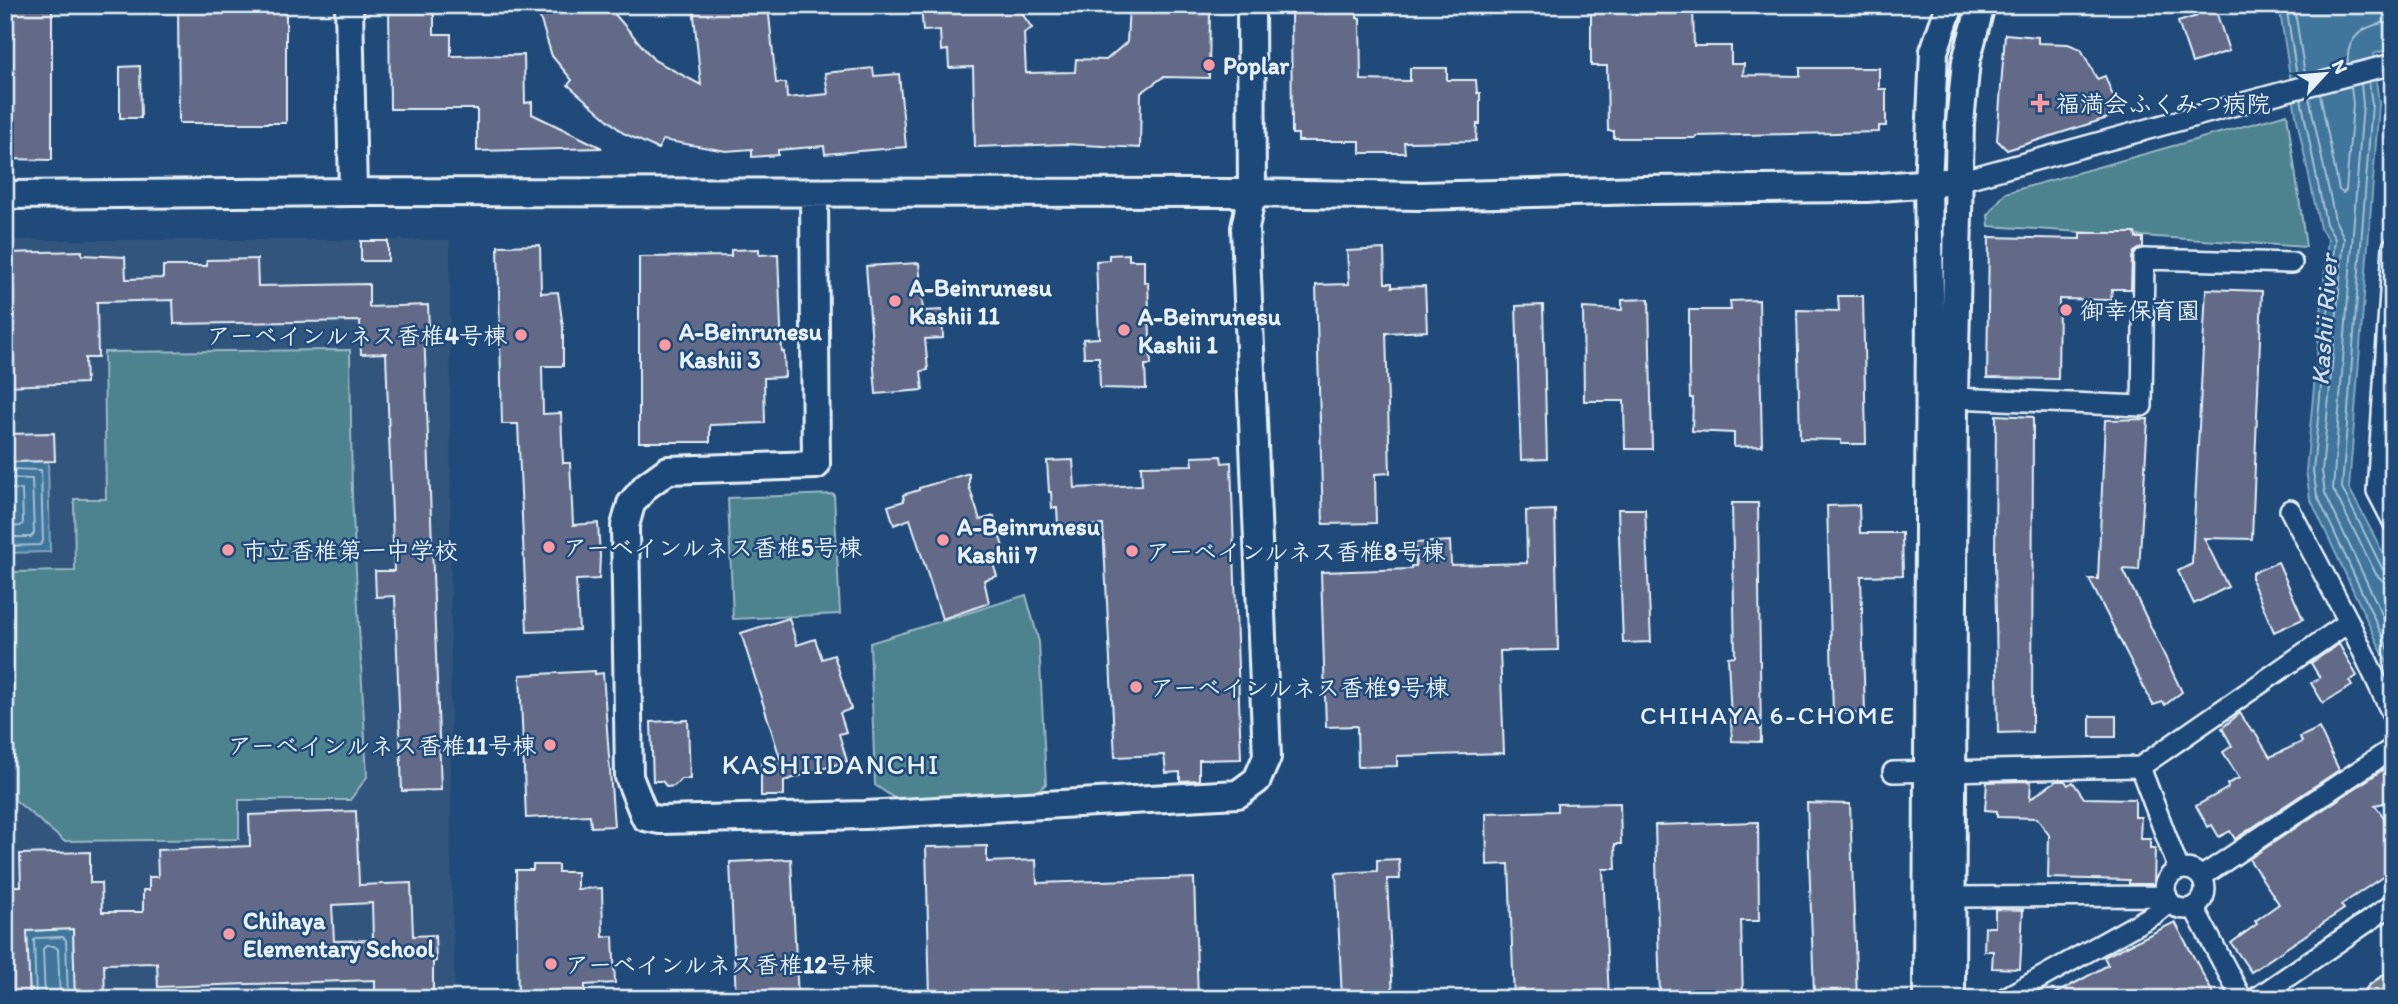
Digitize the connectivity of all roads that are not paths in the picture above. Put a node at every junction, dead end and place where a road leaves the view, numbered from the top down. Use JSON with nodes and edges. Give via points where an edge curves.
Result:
{"nodes":[{"id":1,"x":349,"y":5,"type":"edge"},
{"id":2,"x":1251,"y":5,"type":"edge"},
{"id":3,"x":1950,"y":5,"type":"edge"},
{"id":4,"x":1981,"y":5,"type":"edge"},
{"id":5,"x":2393,"y":64,"type":"edge"},
{"id":6,"x":1959,"y":181,"type":"junction"},
{"id":7,"x":1928,"y":185,"type":"junction"},
{"id":8,"x":353,"y":192,"type":"junction"},
{"id":9,"x":1252,"y":193,"type":"junction"},
{"id":10,"x":814,"y":194,"type":"junction"},
{"id":11,"x":5,"y":195,"type":"edge"},
{"id":12,"x":2393,"y":247,"type":"edge"},
{"id":13,"x":2292,"y":263,"type":"dead end"},
{"id":14,"x":2392,"y":279,"type":"edge"},
{"id":15,"x":1954,"y":398,"type":"junction"},
{"id":16,"x":2290,"y":510,"type":"dead end"},
{"id":17,"x":2393,"y":522,"type":"edge"},
{"id":18,"x":2350,"y":622,"type":"junction"},
{"id":19,"x":2393,"y":716,"type":"edge"},
{"id":20,"x":2393,"y":748,"type":"edge"},
{"id":21,"x":2140,"y":767,"type":"junction"},
{"id":22,"x":1941,"y":771,"type":"junction"},
{"id":23,"x":1894,"y":772,"type":"dead end"},
{"id":24,"x":2179,"y":870,"type":"junction"},
{"id":25,"x":2201,"y":877,"type":"junction"},
{"id":26,"x":1952,"y":897,"type":"junction"},
{"id":27,"x":2168,"y":899,"type":"junction"},
{"id":28,"x":2393,"y":904,"type":"edge"},
{"id":29,"x":2194,"y":908,"type":"junction"},
{"id":30,"x":2393,"y":991,"type":"edge"},
{"id":31,"x":1927,"y":999,"type":"edge"},
{"id":32,"x":1951,"y":999,"type":"edge"},
{"id":33,"x":2003,"y":999,"type":"edge"},
{"id":34,"x":2242,"y":999,"type":"edge"},
{"id":35,"x":2255,"y":999,"type":"edge"},
{"id":36,"x":2382,"y":999,"type":"edge"}],
"edges":[{"from":1,"to":8,"type":"street"},
{"from":2,"to":9,"type":"street"},
{"from":3,"to":7,"type":"street","via":[[1934,51]]},
{"from":4,"to":6,"type":"street","via":[[1966,61]]},
{"from":5,"to":6,"type":"street"},
{"from":6,"to":7,"type":"street"},
{"from":6,"to":15,"type":"street"},
{"from":7,"to":9,"type":"street","via":[[1419,196]]},
{"from":7,"to":22,"type":"street"},
{"from":8,"to":10,"type":"street"},
{"from":8,"to":11,"type":"street"},
{"from":9,"to":10,"type":"street"},
{"from":9,"to":10,"type":"street","via":[[1245,228],[1268,757],[1257,780],[1238,794],[865,815],[645,817],[629,777],[625,526],[631,504],[668,470],[816,465]]},
{"from":12,"to":14,"type":"street"},
{"from":13,"to":15,"type":"street","via":[[2144,259],[2143,406]]},
{"from":14,"to":17,"type":"street","via":[[2377,491]]},
{"from":15,"to":22,"type":"street"},
{"from":16,"to":18,"type":"street"},
{"from":18,"to":19,"type":"street"},
{"from":18,"to":21,"type":"street"},
{"from":20,"to":25,"type":"street"},
{"from":21,"to":22,"type":"street"},
{"from":21,"to":24,"type":"street"},
{"from":22,"to":23,"type":"street"},
{"from":22,"to":26,"type":"street"},
{"from":22,"to":31,"type":"street"},
{"from":24,"to":25,"type":"street","via":[[2191,870]]},
{"from":24,"to":27,"type":"street","via":[[2169,878]]},
{"from":25,"to":29,"type":"street","via":[[2205,894]]},
{"from":26,"to":27,"type":"street"},
{"from":26,"to":32,"type":"street"},
{"from":27,"to":29,"type":"street","via":[[2181,909]]},
{"from":27,"to":33,"type":"street","via":[[2155,914]]},
{"from":28,"to":35,"type":"street"},
{"from":29,"to":34,"type":"street"},
{"from":30,"to":36,"type":"highway"}]}
